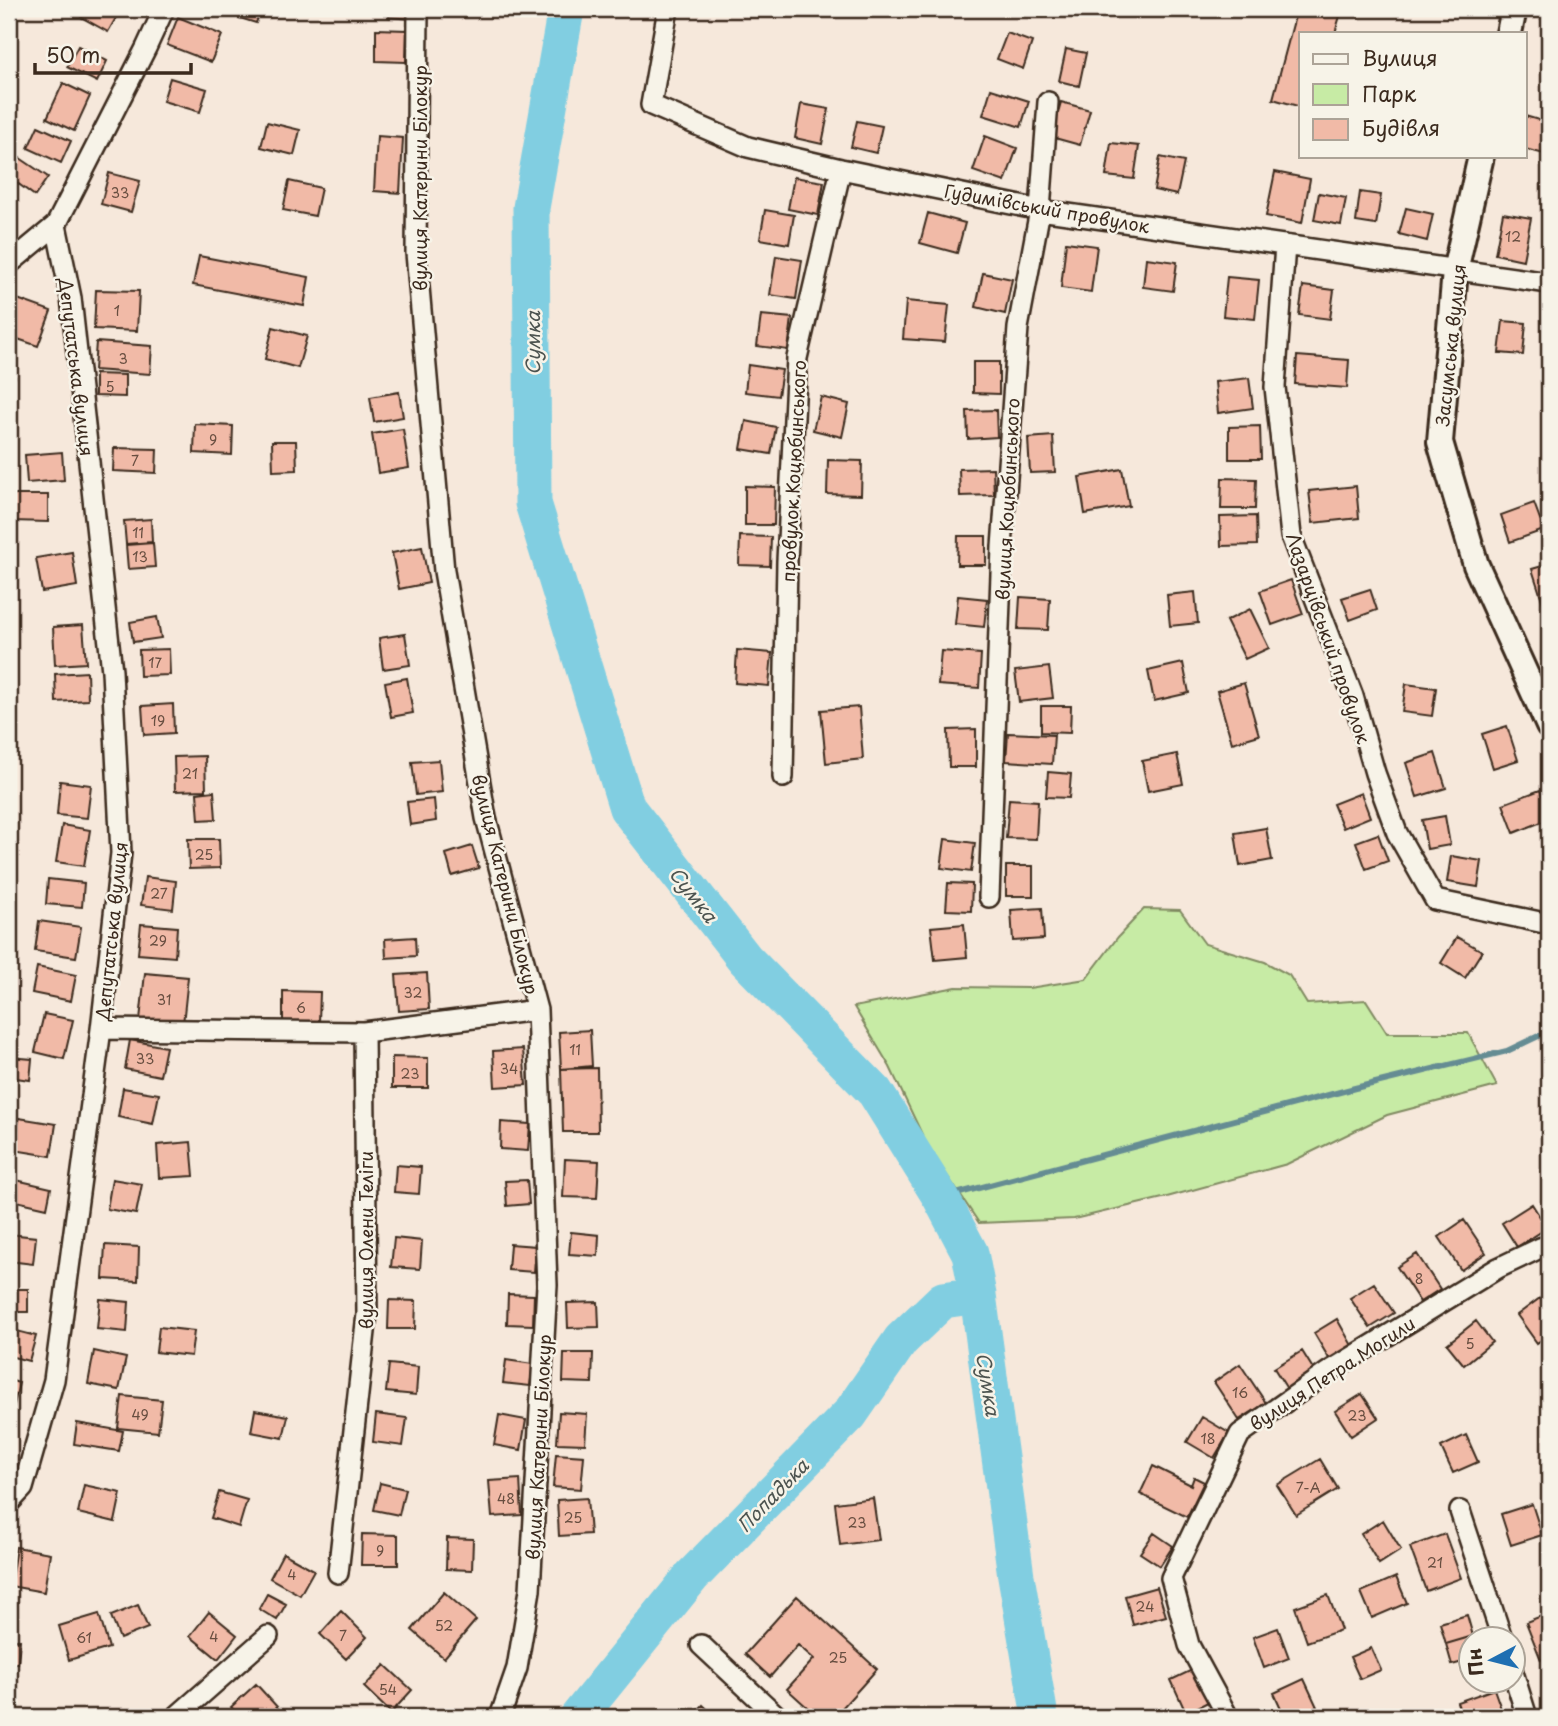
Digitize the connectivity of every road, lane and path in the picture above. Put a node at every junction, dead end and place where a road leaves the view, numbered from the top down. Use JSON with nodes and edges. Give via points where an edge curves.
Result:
{"nodes":[{"id":1,"x":164,"y":9,"type":"edge"},
{"id":2,"x":418,"y":9,"type":"edge"},
{"id":3,"x":668,"y":9,"type":"edge"},
{"id":4,"x":1514,"y":9,"type":"edge"},
{"id":5,"x":1509,"y":32,"type":"edge"},
{"id":6,"x":1048,"y":102,"type":"dead end"},
{"id":7,"x":1481,"y":158,"type":"edge"},
{"id":8,"x":841,"y":169,"type":"junction"},
{"id":9,"x":1040,"y":210,"type":"junction"},
{"id":10,"x":56,"y":225,"type":"junction"},
{"id":11,"x":1285,"y":245,"type":"junction"},
{"id":12,"x":9,"y":264,"type":"edge"},
{"id":13,"x":1455,"y":271,"type":"junction"},
{"id":14,"x":1549,"y":283,"type":"edge"},
{"id":15,"x":1549,"y":726,"type":"edge"},
{"id":16,"x":783,"y":777,"type":"dead end"},
{"id":17,"x":989,"y":898,"type":"dead end"},
{"id":18,"x":1549,"y":925,"type":"edge"},
{"id":19,"x":537,"y":1010,"type":"junction"},
{"id":20,"x":101,"y":1029,"type":"junction"},
{"id":21,"x":364,"y":1031,"type":"junction"},
{"id":22,"x":1549,"y":1245,"type":"edge"},
{"id":23,"x":9,"y":1503,"type":"edge"},
{"id":24,"x":1460,"y":1511,"type":"dead end"},
{"id":25,"x":338,"y":1573,"type":"dead end"},
{"id":26,"x":1497,"y":1624,"type":"edge"},
{"id":27,"x":268,"y":1636,"type":"dead end"},
{"id":28,"x":701,"y":1645,"type":"dead end"},
{"id":29,"x":1520,"y":1694,"type":"edge"},
{"id":30,"x":176,"y":1717,"type":"edge"},
{"id":31,"x":500,"y":1717,"type":"edge"},
{"id":32,"x":778,"y":1717,"type":"edge"},
{"id":33,"x":1227,"y":1717,"type":"edge"},
{"id":34,"x":1527,"y":1717,"type":"edge"}],
"edges":[{"from":1,"to":10,"type":"street"},
{"from":2,"to":19,"type":"street","name":"вулиця Катерини Білокур","via":[[416,253],[444,571],[486,817]]},
{"from":3,"to":8,"type":"street","name":"Гудимівський провулок","via":[[651,104],[748,146]]},
{"from":4,"to":5,"type":"street"},
{"from":6,"to":9,"type":"street","name":"вулиця Коцюбинського"},
{"from":7,"to":13,"type":"street","name":"Засумська вулиця"},
{"from":8,"to":9,"type":"street","name":"Гудимівський провулок"},
{"from":8,"to":16,"type":"street","name":"провулок Коцюбинського","via":[[797,358]]},
{"from":9,"to":11,"type":"street","name":"Гудимівський провулок"},
{"from":9,"to":17,"type":"street","name":"вулиця Коцюбинського","via":[[1018,328],[1002,547]]},
{"from":10,"to":12,"type":"street"},
{"from":10,"to":20,"type":"street","name":"Депутатська вулиця","via":[[71,298],[112,671],[121,853]]},
{"from":11,"to":13,"type":"street","name":"Гудимівський провулок"},
{"from":11,"to":18,"type":"street","name":"Лазарцівський провулок","via":[[1275,387],[1291,536],[1353,696],[1397,834],[1435,900]]},
{"from":13,"to":14,"type":"street","name":"Гудимівський провулок"},
{"from":13,"to":15,"type":"street","name":"Засумська вулиця","via":[[1440,442],[1476,565]]},
{"from":19,"to":21,"type":"street"},
{"from":19,"to":31,"type":"street","name":"вулиця Катерини Білокур","via":[[547,1299],[530,1590],[517,1668]]},
{"from":20,"to":21,"type":"street"},
{"from":20,"to":23,"type":"street","name":"Депутатська вулиця","via":[[54,1380],[23,1489]]},
{"from":21,"to":25,"type":"street","name":"вулиця Олени Теліги","via":[[367,1314]]},
{"from":22,"to":33,"type":"street","name":"вулиця Петра Могили","via":[[1498,1268],[1350,1358],[1240,1434],[1171,1578],[1189,1645]]},
{"from":24,"to":26,"type":"street"},
{"from":27,"to":30,"type":"street"},
{"from":28,"to":32,"type":"street"},
{"from":29,"to":34,"type":"street"}]}
